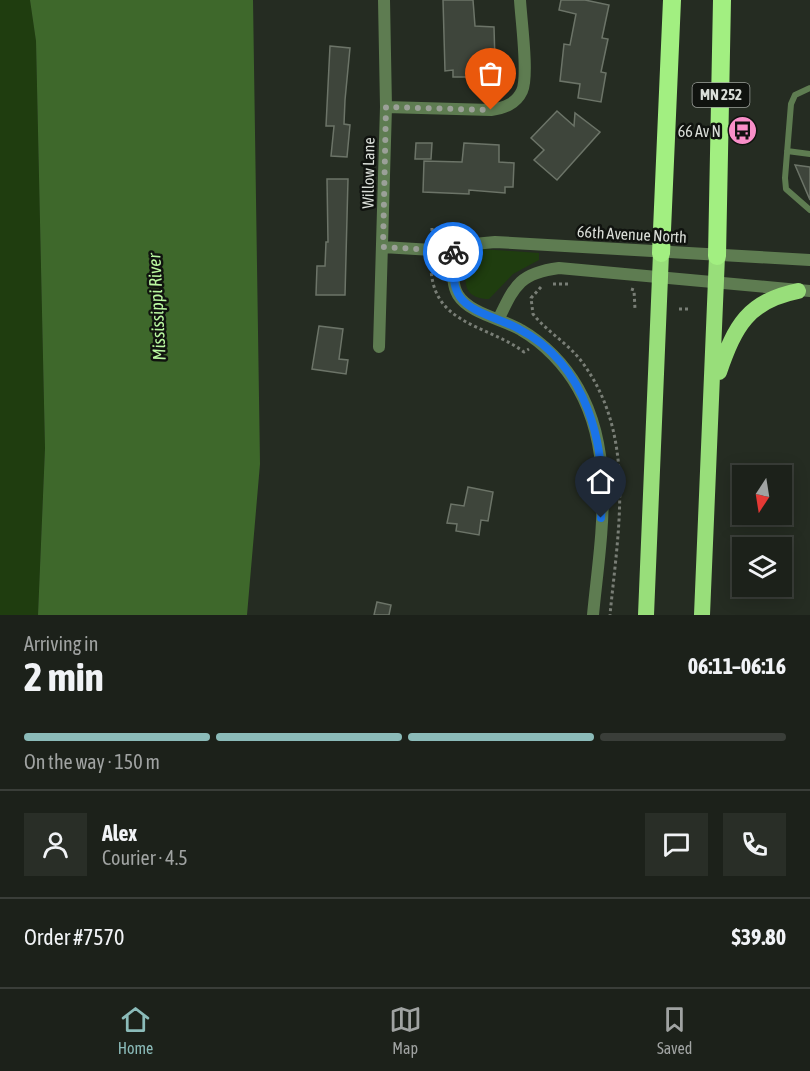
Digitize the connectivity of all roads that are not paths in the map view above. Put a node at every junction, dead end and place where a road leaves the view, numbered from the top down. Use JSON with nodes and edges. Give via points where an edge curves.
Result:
{"nodes":[{"id":1,"x":384,"y":0,"type":"edge"},
{"id":2,"x":520,"y":0,"type":"edge"},
{"id":3,"x":672,"y":0,"type":"edge"},
{"id":4,"x":722,"y":5,"type":"edge"},
{"id":5,"x":810,"y":88,"type":"edge"},
{"id":6,"x":386,"y":107,"type":"junction"},
{"id":7,"x":787,"y":151,"type":"junction"},
{"id":8,"x":810,"y":154,"type":"edge"},
{"id":9,"x":810,"y":210,"type":"edge"},
{"id":10,"x":453,"y":246,"type":"junction"},
{"id":11,"x":383,"y":247,"type":"junction"},
{"id":12,"x":661,"y":252,"type":"junction"},
{"id":13,"x":717,"y":255,"type":"junction"},
{"id":14,"x":810,"y":260,"type":"edge"},
{"id":15,"x":660,"y":276,"type":"junction"},
{"id":16,"x":716,"y":283,"type":"junction"},
{"id":17,"x":804,"y":291,"type":"edge"},
{"id":18,"x":499,"y":318,"type":"junction"},
{"id":19,"x":379,"y":347,"type":"dead end"},
{"id":20,"x":713,"y":390,"type":"junction"},
{"id":21,"x":593,"y":615,"type":"edge"},
{"id":22,"x":646,"y":615,"type":"edge"},
{"id":23,"x":702,"y":615,"type":"edge"}],
"edges":[{"from":1,"to":6,"type":"street","name":"Willow Lane"},
{"from":2,"to":6,"type":"street","via":[[524,76],[523,90],[515,102],[491,110]]},
{"from":3,"to":12,"type":"highway","number":"MN 252"},
{"from":4,"to":13,"type":"highway","number":"MN 252"},
{"from":5,"to":7,"type":"lane","via":[[795,95],[791,104]]},
{"from":6,"to":11,"type":"street","name":"Willow Lane"},
{"from":7,"to":8,"type":"lane"},
{"from":7,"to":9,"type":"lane","via":[[786,189]]},
{"from":10,"to":11,"type":"street","name":"66th Avenue North","via":[[432,250]]},
{"from":10,"to":12,"type":"street","name":"66th Avenue North","via":[[495,242]]},
{"from":10,"to":18,"type":"street","via":[[458,295],[470,306]]},
{"from":11,"to":19,"type":"street","name":"Willow Lane"},
{"from":12,"to":13,"type":"street","name":"66th Avenue North"},
{"from":12,"to":15,"type":"highway","number":"MN 252"},
{"from":13,"to":14,"type":"street","name":"66th Avenue North"},
{"from":13,"to":16,"type":"highway","number":"MN 252"},
{"from":15,"to":16,"type":"street"},
{"from":15,"to":18,"type":"street","via":[[559,268],[535,271],[521,280]]},
{"from":15,"to":22,"type":"highway","number":"MN 252"},
{"from":16,"to":17,"type":"street"},
{"from":16,"to":20,"type":"highway","number":"MN 252"},
{"from":17,"to":20,"type":"highway","via":[[773,296],[745,316],[730,340]]},
{"from":18,"to":21,"type":"street","via":[[536,340],[569,374],[588,409],[600,450],[603,497]]},
{"from":20,"to":23,"type":"highway","number":"MN 252"}]}
